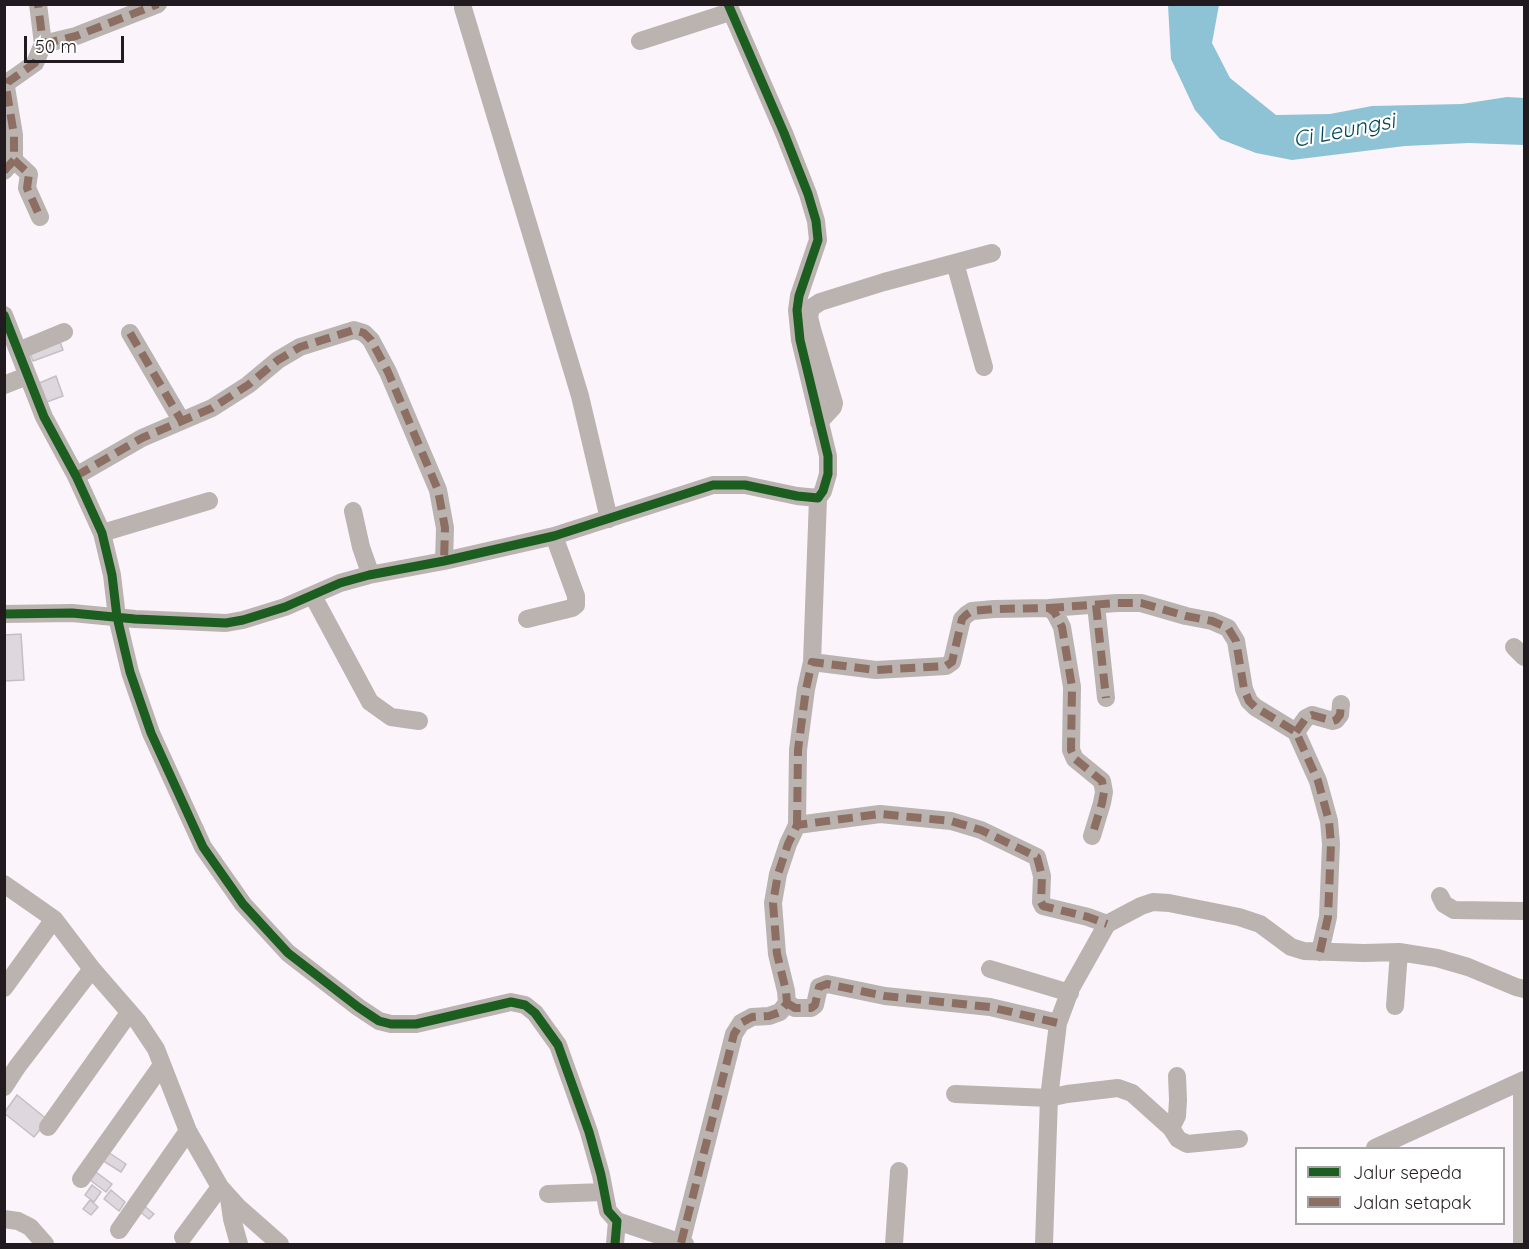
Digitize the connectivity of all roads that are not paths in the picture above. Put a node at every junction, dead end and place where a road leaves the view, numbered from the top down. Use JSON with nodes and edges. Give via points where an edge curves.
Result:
{"nodes":[{"id":1,"x":38,"y":4,"type":"edge"},
{"id":2,"x":158,"y":4,"type":"edge"},
{"id":3,"x":463,"y":8,"type":"dead end"},
{"id":4,"x":729,"y":8,"type":"edge"},
{"id":5,"x":640,"y":41,"type":"dead end"},
{"id":6,"x":43,"y":44,"type":"junction"},
{"id":7,"x":9,"y":166,"type":"edge"},
{"id":8,"x":40,"y":217,"type":"dead end"},
{"id":9,"x":992,"y":253,"type":"dead end"},
{"id":10,"x":955,"y":263,"type":"junction"},
{"id":11,"x":4,"y":315,"type":"edge"},
{"id":12,"x":64,"y":332,"type":"dead end"},
{"id":13,"x":130,"y":333,"type":"dead end"},
{"id":14,"x":18,"y":351,"type":"junction"},
{"id":15,"x":984,"y":367,"type":"dead end"},
{"id":16,"x":27,"y":376,"type":"junction"},
{"id":17,"x":4,"y":385,"type":"edge"},
{"id":18,"x":181,"y":420,"type":"junction"},
{"id":19,"x":819,"y":422,"type":"junction"},
{"id":20,"x":76,"y":477,"type":"junction"},
{"id":21,"x":818,"y":498,"type":"junction"},
{"id":22,"x":209,"y":501,"type":"dead end"},
{"id":23,"x":353,"y":511,"type":"dead end"},
{"id":24,"x":609,"y":519,"type":"junction"},
{"id":25,"x":102,"y":533,"type":"junction"},
{"id":26,"x":554,"y":536,"type":"junction"},
{"id":27,"x":444,"y":561,"type":"junction"},
{"id":28,"x":369,"y":575,"type":"junction"},
{"id":29,"x":313,"y":596,"type":"junction"},
{"id":30,"x":1096,"y":605,"type":"junction"},
{"id":31,"x":1049,"y":608,"type":"junction"},
{"id":32,"x":4,"y":614,"type":"edge"},
{"id":33,"x":117,"y":617,"type":"junction"},
{"id":34,"x":527,"y":619,"type":"dead end"},
{"id":35,"x":812,"y":662,"type":"junction"},
{"id":36,"x":1106,"y":698,"type":"dead end"},
{"id":37,"x":1341,"y":704,"type":"dead end"},
{"id":38,"x":419,"y":721,"type":"dead end"},
{"id":39,"x":1296,"y":732,"type":"junction"},
{"id":40,"x":797,"y":825,"type":"junction"},
{"id":41,"x":1092,"y":836,"type":"dead end"},
{"id":42,"x":4,"y":884,"type":"edge"},
{"id":43,"x":1440,"y":896,"type":"dead end"},
{"id":44,"x":1524,"y":911,"type":"edge"},
{"id":45,"x":54,"y":919,"type":"junction"},
{"id":46,"x":1107,"y":924,"type":"junction"},
{"id":47,"x":1320,"y":952,"type":"junction"},
{"id":48,"x":1399,"y":952,"type":"junction"},
{"id":49,"x":92,"y":969,"type":"junction"},
{"id":50,"x":990,"y":969,"type":"dead end"},
{"id":51,"x":4,"y":988,"type":"edge"},
{"id":52,"x":1524,"y":989,"type":"edge"},
{"id":53,"x":1070,"y":993,"type":"junction"},
{"id":54,"x":787,"y":1003,"type":"junction"},
{"id":55,"x":1395,"y":1006,"type":"dead end"},
{"id":56,"x":129,"y":1013,"type":"junction"},
{"id":57,"x":1058,"y":1023,"type":"junction"},
{"id":58,"x":11,"y":1062,"type":"edge"},
{"id":59,"x":162,"y":1065,"type":"junction"},
{"id":60,"x":1177,"y":1076,"type":"dead end"},
{"id":61,"x":1523,"y":1080,"type":"edge"},
{"id":62,"x":4,"y":1088,"type":"edge"},
{"id":63,"x":955,"y":1094,"type":"dead end"},
{"id":64,"x":1049,"y":1098,"type":"junction"},
{"id":65,"x":48,"y":1126,"type":"dead end"},
{"id":66,"x":1171,"y":1128,"type":"junction"},
{"id":67,"x":188,"y":1131,"type":"junction"},
{"id":68,"x":1239,"y":1139,"type":"dead end"},
{"id":69,"x":1379,"y":1147,"type":"edge"},
{"id":70,"x":899,"y":1171,"type":"dead end"},
{"id":71,"x":81,"y":1179,"type":"dead end"},
{"id":72,"x":225,"y":1192,"type":"junction"},
{"id":73,"x":603,"y":1192,"type":"junction"},
{"id":74,"x":549,"y":1194,"type":"dead end"},
{"id":75,"x":4,"y":1219,"type":"edge"},
{"id":76,"x":617,"y":1221,"type":"junction"},
{"id":77,"x":119,"y":1230,"type":"dead end"},
{"id":78,"x":183,"y":1237,"type":"dead end"},
{"id":79,"x":683,"y":1244,"type":"edge"},
{"id":80,"x":45,"y":1245,"type":"edge"},
{"id":81,"x":239,"y":1245,"type":"edge"},
{"id":82,"x":280,"y":1245,"type":"edge"},
{"id":83,"x":615,"y":1245,"type":"edge"},
{"id":84,"x":894,"y":1245,"type":"edge"},
{"id":85,"x":1044,"y":1245,"type":"edge"},
{"id":86,"x":1522,"y":1245,"type":"edge"}],
"edges":[{"from":1,"to":6,"type":"street"},
{"from":2,"to":6,"type":"street","via":[[76,36]]},
{"from":3,"to":24,"type":"street","via":[[580,396]]},
{"from":4,"to":5,"type":"street"},
{"from":4,"to":19,"type":"street","via":[[784,133],[816,221],[818,240],[797,310]]},
{"from":6,"to":7,"type":"street","via":[[35,63],[6,87],[14,135]]},
{"from":7,"to":8,"type":"street","via":[[29,174],[27,188]]},
{"from":9,"to":10,"type":"street"},
{"from":10,"to":15,"type":"street"},
{"from":10,"to":19,"type":"street","via":[[820,302],[811,308],[809,317],[834,403]]},
{"from":11,"to":14,"type":"street"},
{"from":12,"to":14,"type":"street"},
{"from":13,"to":18,"type":"street"},
{"from":14,"to":16,"type":"street"},
{"from":16,"to":17,"type":"street"},
{"from":16,"to":20,"type":"street"},
{"from":18,"to":20,"type":"street"},
{"from":18,"to":27,"type":"street","via":[[212,408],[300,347],[345,331],[364,333],[388,372],[438,489],[445,528]]},
{"from":19,"to":21,"type":"street","via":[[828,456],[828,474]]},
{"from":20,"to":25,"type":"street"},
{"from":21,"to":24,"type":"street","via":[[746,485],[713,485]]},
{"from":21,"to":35,"type":"street"},
{"from":22,"to":25,"type":"street"},
{"from":23,"to":28,"type":"street"},
{"from":24,"to":26,"type":"street"},
{"from":25,"to":33,"type":"street"},
{"from":26,"to":27,"type":"street"},
{"from":26,"to":34,"type":"street","via":[[576,605]]},
{"from":27,"to":28,"type":"street"},
{"from":28,"to":29,"type":"street"},
{"from":29,"to":33,"type":"street","via":[[226,623]]},
{"from":29,"to":38,"type":"street","via":[[370,702],[391,717]]},
{"from":30,"to":31,"type":"street"},
{"from":30,"to":36,"type":"street"},
{"from":30,"to":39,"type":"street","via":[[1141,603],[1228,628],[1236,641],[1249,701]]},
{"from":31,"to":35,"type":"street","via":[[972,611],[962,619],[952,662],[946,666],[876,670]]},
{"from":31,"to":41,"type":"street","via":[[1062,627],[1072,687],[1071,750],[1075,759],[1102,781],[1104,792]]},
{"from":32,"to":33,"type":"street"},
{"from":33,"to":73,"type":"street","via":[[151,733],[203,847],[243,904],[288,953],[379,1021],[416,1024],[511,1002],[525,1005],[558,1045],[594,1147]]},
{"from":35,"to":40,"type":"street","via":[[798,750]]},
{"from":37,"to":39,"type":"street","via":[[1336,720],[1312,715]]},
{"from":39,"to":47,"type":"street","via":[[1318,781],[1329,821],[1328,917]]},
{"from":40,"to":46,"type":"street","via":[[880,814],[951,821],[981,830],[1037,857],[1043,906]]},
{"from":40,"to":54,"type":"street","via":[[778,874],[773,903],[777,954]]},
{"from":42,"to":45,"type":"street"},
{"from":43,"to":44,"type":"street","via":[[1454,910]]},
{"from":45,"to":49,"type":"street"},
{"from":45,"to":51,"type":"street"},
{"from":46,"to":47,"type":"street","via":[[1147,904],[1169,903],[1239,917],[1260,924],[1291,947]]},
{"from":46,"to":53,"type":"street"},
{"from":47,"to":48,"type":"street"},
{"from":48,"to":52,"type":"street","via":[[1468,967]]},
{"from":48,"to":55,"type":"street"},
{"from":49,"to":56,"type":"street"},
{"from":49,"to":58,"type":"street"},
{"from":50,"to":53,"type":"street"},
{"from":53,"to":57,"type":"street"},
{"from":54,"to":57,"type":"street","via":[[795,1008],[810,1008],[815,1005],[819,987],[827,984],[885,996],[990,1007]]},
{"from":54,"to":79,"type":"street","via":[[780,1012],[741,1023],[734,1034]]},
{"from":56,"to":59,"type":"street","via":[[146,1032]]},
{"from":56,"to":65,"type":"street"},
{"from":57,"to":64,"type":"street"},
{"from":58,"to":62,"type":"street"},
{"from":59,"to":67,"type":"street"},
{"from":59,"to":71,"type":"street"},
{"from":60,"to":66,"type":"street","via":[[1177,1116]]},
{"from":61,"to":69,"type":"street"},
{"from":61,"to":86,"type":"street"},
{"from":63,"to":64,"type":"street"},
{"from":64,"to":66,"type":"street","via":[[1118,1088],[1132,1093]]},
{"from":64,"to":85,"type":"street"},
{"from":66,"to":68,"type":"street","via":[[1187,1144]]},
{"from":67,"to":72,"type":"street"},
{"from":67,"to":77,"type":"street"},
{"from":70,"to":84,"type":"street"},
{"from":72,"to":78,"type":"street"},
{"from":72,"to":81,"type":"street"},
{"from":72,"to":82,"type":"street"},
{"from":73,"to":74,"type":"street"},
{"from":73,"to":76,"type":"street","via":[[608,1211]]},
{"from":75,"to":80,"type":"street","via":[[30,1227]]},
{"from":76,"to":79,"type":"street"},
{"from":76,"to":83,"type":"street"}]}
